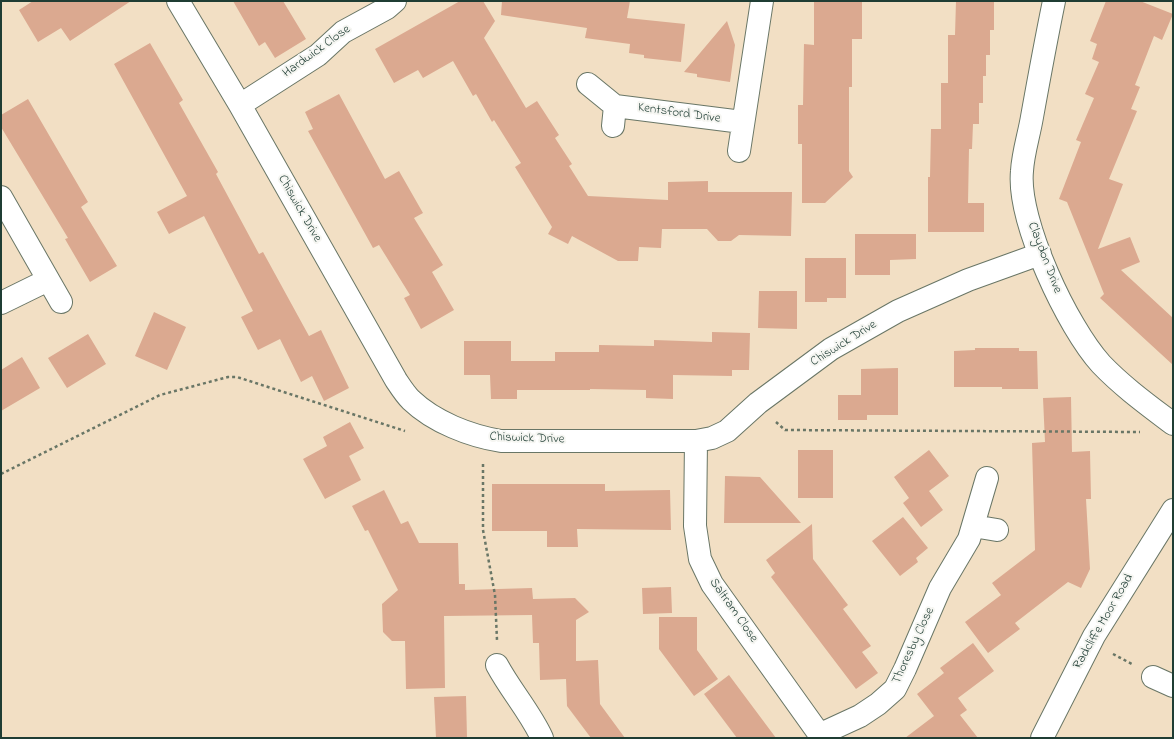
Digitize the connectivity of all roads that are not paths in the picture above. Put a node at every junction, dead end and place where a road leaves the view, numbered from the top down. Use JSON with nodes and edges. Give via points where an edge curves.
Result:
{"nodes":[{"id":1,"x":178,"y":1,"type":"edge"},
{"id":2,"x":395,"y":1,"type":"edge"},
{"id":3,"x":762,"y":1,"type":"edge"},
{"id":4,"x":1054,"y":1,"type":"edge"},
{"id":5,"x":588,"y":84,"type":"dead end"},
{"id":6,"x":240,"y":106,"type":"junction"},
{"id":7,"x":742,"y":122,"type":"junction"},
{"id":8,"x":739,"y":151,"type":"dead end"},
{"id":9,"x":1,"y":197,"type":"edge"},
{"id":10,"x":1040,"y":254,"type":"junction"},
{"id":11,"x":48,"y":280,"type":"junction"},
{"id":12,"x":61,"y":302,"type":"dead end"},
{"id":13,"x":1,"y":303,"type":"edge"},
{"id":14,"x":1168,"y":420,"type":"edge"},
{"id":15,"x":696,"y":441,"type":"junction"},
{"id":16,"x":987,"y":478,"type":"dead end"},
{"id":17,"x":1173,"y":510,"type":"edge"},
{"id":18,"x":973,"y":526,"type":"junction"},
{"id":19,"x":996,"y":530,"type":"dead end"},
{"id":20,"x":497,"y":665,"type":"road end"},
{"id":21,"x":1153,"y":676,"type":"road end"},
{"id":22,"x":1173,"y":686,"type":"edge"},
{"id":23,"x":822,"y":736,"type":"edge"},
{"id":24,"x":542,"y":738,"type":"edge"},
{"id":25,"x":1042,"y":738,"type":"edge"}],
"edges":[{"from":1,"to":6,"type":"street","name":"Chiswick Drive"},
{"from":2,"to":6,"type":"street","name":"Hardwick Close","via":[[343,32],[318,55]]},
{"from":3,"to":7,"type":"street"},
{"from":4,"to":10,"type":"street","name":"Claydon Drive","via":[[1022,172],[1026,211]]},
{"from":5,"to":7,"type":"street","name":"Kentsford Drive","via":[[614,116]]},
{"from":6,"to":15,"type":"street","name":"Chiswick Drive","via":[[396,380],[410,399],[424,411],[483,438],[501,441]]},
{"from":7,"to":8,"type":"street"},
{"from":9,"to":11,"type":"street"},
{"from":10,"to":14,"type":"street","name":"Claydon Drive","via":[[1068,317],[1083,342],[1128,390]]},
{"from":10,"to":15,"type":"street","name":"Chiswick Drive","via":[[968,280],[898,311],[831,349],[758,403],[727,431],[712,438]]},
{"from":11,"to":12,"type":"street"},
{"from":11,"to":13,"type":"street"},
{"from":15,"to":23,"type":"street","name":"Saltram Close","via":[[695,526],[700,559],[712,584]]},
{"from":16,"to":18,"type":"street","name":"Thoresby Close"},
{"from":17,"to":25,"type":"street","name":"Radcliffe Moor Road","via":[[1091,641]]},
{"from":18,"to":19,"type":"street"},
{"from":18,"to":23,"type":"street","name":"Thoresby Close","via":[[970,539],[940,588],[895,689],[860,716]]},
{"from":20,"to":24,"type":"street","via":[[510,688],[528,711]]},
{"from":21,"to":22,"type":"street"}]}
